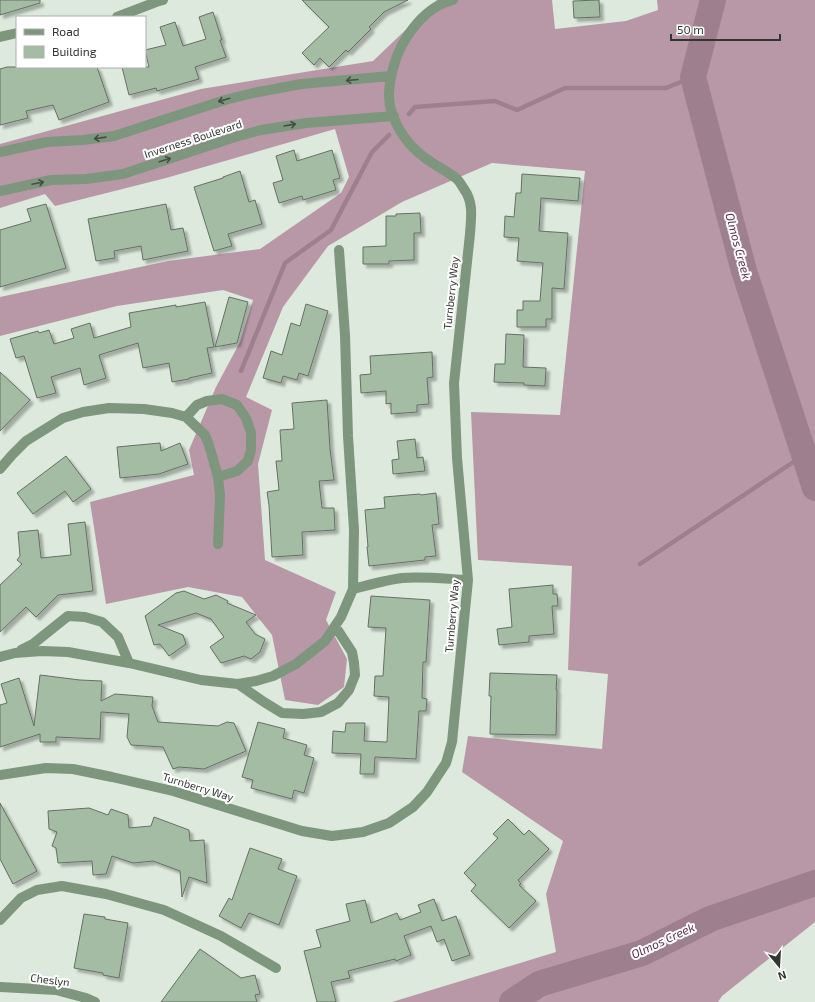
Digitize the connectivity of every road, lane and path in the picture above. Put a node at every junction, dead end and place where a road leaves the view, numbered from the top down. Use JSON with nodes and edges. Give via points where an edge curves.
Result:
{"nodes":[{"id":1,"x":163,"y":0,"type":"edge"},
{"id":2,"x":453,"y":0,"type":"edge"},
{"id":3,"x":120,"y":16,"type":"edge"},
{"id":4,"x":16,"y":33,"type":"edge"},
{"id":5,"x":0,"y":37,"type":"edge"},
{"id":6,"x":391,"y":76,"type":"junction"},
{"id":7,"x":394,"y":116,"type":"junction"},
{"id":8,"x":0,"y":152,"type":"edge"},
{"id":9,"x":0,"y":191,"type":"edge"},
{"id":10,"x":339,"y":250,"type":"dead end"},
{"id":11,"x":186,"y":417,"type":"junction"},
{"id":12,"x":0,"y":469,"type":"edge"},
{"id":13,"x":218,"y":477,"type":"junction"},
{"id":14,"x":218,"y":544,"type":"dead end"},
{"id":15,"x":468,"y":580,"type":"junction"},
{"id":16,"x":353,"y":589,"type":"junction"},
{"id":17,"x":335,"y":626,"type":"junction"},
{"id":18,"x":16,"y":652,"type":"junction"},
{"id":19,"x":0,"y":657,"type":"edge"},
{"id":20,"x":129,"y":663,"type":"junction"},
{"id":21,"x":238,"y":684,"type":"junction"},
{"id":22,"x":0,"y":775,"type":"edge"},
{"id":23,"x":0,"y":920,"type":"edge"},
{"id":24,"x":276,"y":968,"type":"dead end"},
{"id":25,"x":0,"y":987,"type":"edge"},
{"id":26,"x":89,"y":1001,"type":"edge"}],
"edges":[{"from":1,"to":3,"type":"street"},
{"from":2,"to":6,"type":"street","name":"Turnberry Way","via":[[430,10],[412,28],[400,47]]},
{"from":4,"to":5,"type":"street"},
{"from":6,"to":7,"type":"street","name":"Turnberry Way","via":[[389,95]]},
{"from":6,"to":8,"type":"street","one_way":true,"via":[[301,84],[253,93],[114,136],[47,142]]},
{"from":9,"to":7,"type":"street","name":"Inverness Boulevard","one_way":true,"via":[[51,180],[122,174],[261,130],[306,122]]},
{"from":7,"to":15,"type":"street","name":"Turnberry Way","via":[[398,128],[410,144],[457,180],[471,202],[454,383],[457,458]]},
{"from":10,"to":16,"type":"street","via":[[354,530]]},
{"from":11,"to":12,"type":"street","via":[[144,409],[110,408],[83,412],[62,418],[26,441]]},
{"from":11,"to":13,"type":"street","via":[[205,435]]},
{"from":11,"to":13,"type":"street","via":[[197,405],[222,399],[236,405],[246,418],[251,433],[248,461],[237,471]]},
{"from":13,"to":14,"type":"street"},
{"from":15,"to":16,"type":"street","via":[[403,578]]},
{"from":15,"to":22,"type":"street","name":"Turnberry Way","via":[[452,742],[446,763],[427,792],[413,807],[389,823],[363,832],[332,836],[302,831],[173,791],[112,776],[73,769],[46,768]]},
{"from":16,"to":17,"type":"street"},
{"from":17,"to":21,"type":"street","via":[[325,641],[296,664],[273,676]]},
{"from":17,"to":21,"type":"street","via":[[352,652],[355,676],[349,690],[338,703],[322,712],[282,713]]},
{"from":18,"to":19,"type":"street"},
{"from":18,"to":20,"type":"street","via":[[68,652]]},
{"from":18,"to":20,"type":"street","via":[[33,644],[68,616],[85,616],[102,622],[118,636]]},
{"from":20,"to":21,"type":"street","via":[[201,680]]},
{"from":23,"to":24,"type":"street","via":[[21,898],[37,890],[62,886],[106,894],[164,910],[221,936]]},
{"from":25,"to":26,"type":"street","name":"Cheslyn","via":[[56,990]]}]}
